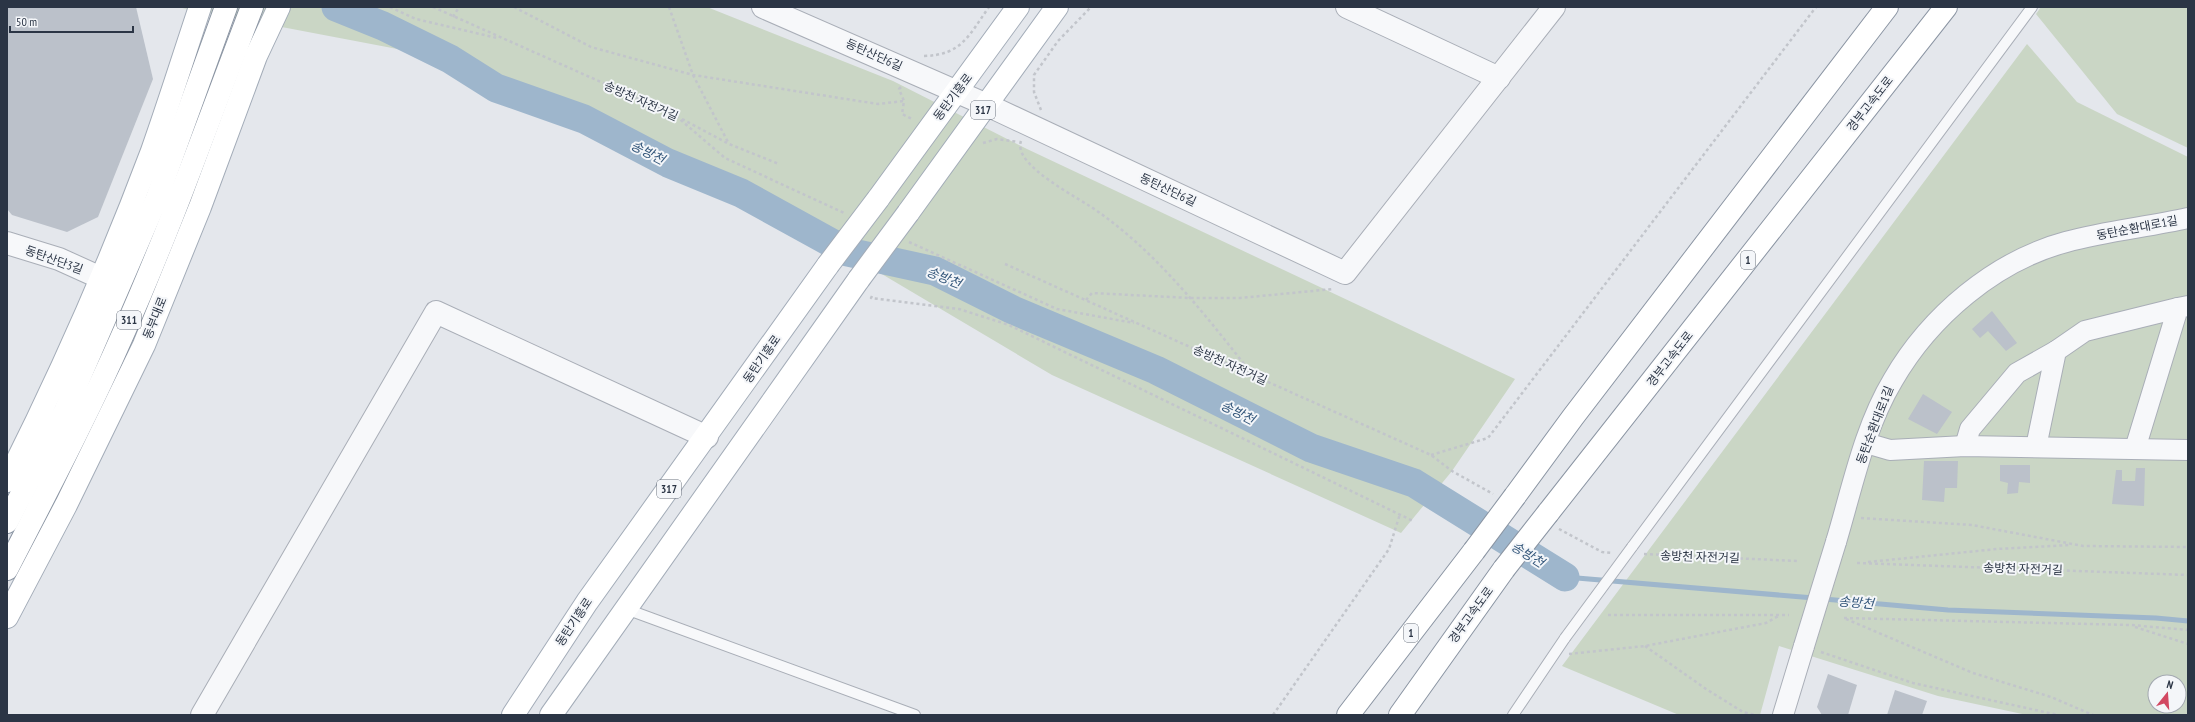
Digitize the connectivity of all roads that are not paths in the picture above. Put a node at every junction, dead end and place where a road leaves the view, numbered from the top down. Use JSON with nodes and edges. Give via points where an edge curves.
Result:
{"nodes":[{"id":1,"x":200,"y":7,"type":"edge"},
{"id":2,"x":226,"y":7,"type":"edge"},
{"id":3,"x":252,"y":7,"type":"edge"},
{"id":4,"x":278,"y":7,"type":"edge"},
{"id":5,"x":763,"y":7,"type":"edge"},
{"id":6,"x":1018,"y":7,"type":"edge"},
{"id":7,"x":1057,"y":7,"type":"edge"},
{"id":8,"x":1347,"y":7,"type":"edge"},
{"id":9,"x":1554,"y":7,"type":"edge"},
{"id":10,"x":1887,"y":7,"type":"edge"},
{"id":11,"x":1946,"y":7,"type":"edge"},
{"id":12,"x":2032,"y":7,"type":"edge"},
{"id":13,"x":1498,"y":78,"type":"junction"},
{"id":14,"x":958,"y":92,"type":"junction"},
{"id":15,"x":987,"y":105,"type":"junction"},
{"id":16,"x":2188,"y":218,"type":"edge"},
{"id":17,"x":7,"y":243,"type":"edge"},
{"id":18,"x":101,"y":278,"type":"junction"},
{"id":19,"x":2183,"y":307,"type":"edge"},
{"id":20,"x":2056,"y":352,"type":"junction"},
{"id":21,"x":707,"y":437,"type":"junction"},
{"id":22,"x":1866,"y":443,"type":"junction"},
{"id":23,"x":1965,"y":446,"type":"junction"},
{"id":24,"x":2036,"y":447,"type":"junction"},
{"id":25,"x":2135,"y":449,"type":"junction"},
{"id":26,"x":2188,"y":450,"type":"edge"},
{"id":27,"x":7,"y":481,"type":"edge"},
{"id":28,"x":7,"y":522,"type":"edge"},
{"id":29,"x":7,"y":569,"type":"edge"},
{"id":30,"x":626,"y":609,"type":"junction"},
{"id":31,"x":7,"y":617,"type":"edge"},
{"id":32,"x":202,"y":715,"type":"edge"},
{"id":33,"x":513,"y":715,"type":"edge"},
{"id":34,"x":551,"y":715,"type":"edge"},
{"id":35,"x":915,"y":715,"type":"edge"},
{"id":36,"x":1348,"y":715,"type":"edge"},
{"id":37,"x":1400,"y":715,"type":"edge"},
{"id":38,"x":1513,"y":715,"type":"edge"},
{"id":39,"x":1783,"y":715,"type":"edge"}],
"edges":[{"from":1,"to":18,"type":"main road","via":[[152,150]]},
{"from":2,"to":28,"type":"main road","number":"311","via":[[158,198],[65,411]]},
{"from":3,"to":29,"type":"main road","name":"동부대로","number":"311","via":[[177,206],[124,333],[81,425]]},
{"from":4,"to":31,"type":"main road","name":"동부대로","via":[[256,56],[200,207],[144,345],[66,505]]},
{"from":5,"to":14,"type":"street","name":"동탄산단6길"},
{"from":6,"to":14,"type":"main road","name":"동탄기흥로","number":"317"},
{"from":7,"to":15,"type":"main road","number":"317"},
{"from":8,"to":13,"type":"street"},
{"from":9,"to":13,"type":"street","name":"동탄산단6길"},
{"from":10,"to":36,"type":"main road","number":"1","bridge":true},
{"from":11,"to":37,"type":"main road","name":"경부고속도로","number":"1","bridge":true,"via":[[1504,569]]},
{"from":12,"to":38,"type":"lane","bridge":true,"via":[[1565,638]]},
{"from":13,"to":15,"type":"street","name":"동탄산단6길","via":[[1345,273]]},
{"from":14,"to":15,"type":"street","name":"동탄산단6길"},
{"from":14,"to":21,"type":"main road","name":"동탄기흥로","number":"317","bridge":true,"via":[[828,265]]},
{"from":15,"to":30,"type":"main road","number":"317","bridge":true,"via":[[859,279]]},
{"from":16,"to":22,"type":"street","name":"동탄순환대로1길","via":[[2066,242],[2037,252],[1990,278],[1945,313],[1909,355],[1892,380]]},
{"from":17,"to":18,"type":"street","name":"동탄산단3길","via":[[59,259]]},
{"from":18,"to":27,"type":"main road","via":[[53,389]]},
{"from":19,"to":20,"type":"street","via":[[2085,331]]},
{"from":19,"to":25,"type":"street"},
{"from":20,"to":23,"type":"street","via":[[2017,372],[1970,429]]},
{"from":20,"to":24,"type":"street"},
{"from":21,"to":32,"type":"street","via":[[436,312]]},
{"from":21,"to":33,"type":"main road","name":"동탄기흥로","number":"317","via":[[587,602]]},
{"from":22,"to":23,"type":"street","via":[[1890,450]]},
{"from":22,"to":39,"type":"street","name":"동탄순환대로1길","bridge":true},
{"from":23,"to":24,"type":"street"},
{"from":24,"to":25,"type":"street"},
{"from":25,"to":26,"type":"street"},
{"from":30,"to":34,"type":"main road","number":"317"},
{"from":30,"to":35,"type":"lane"}]}
